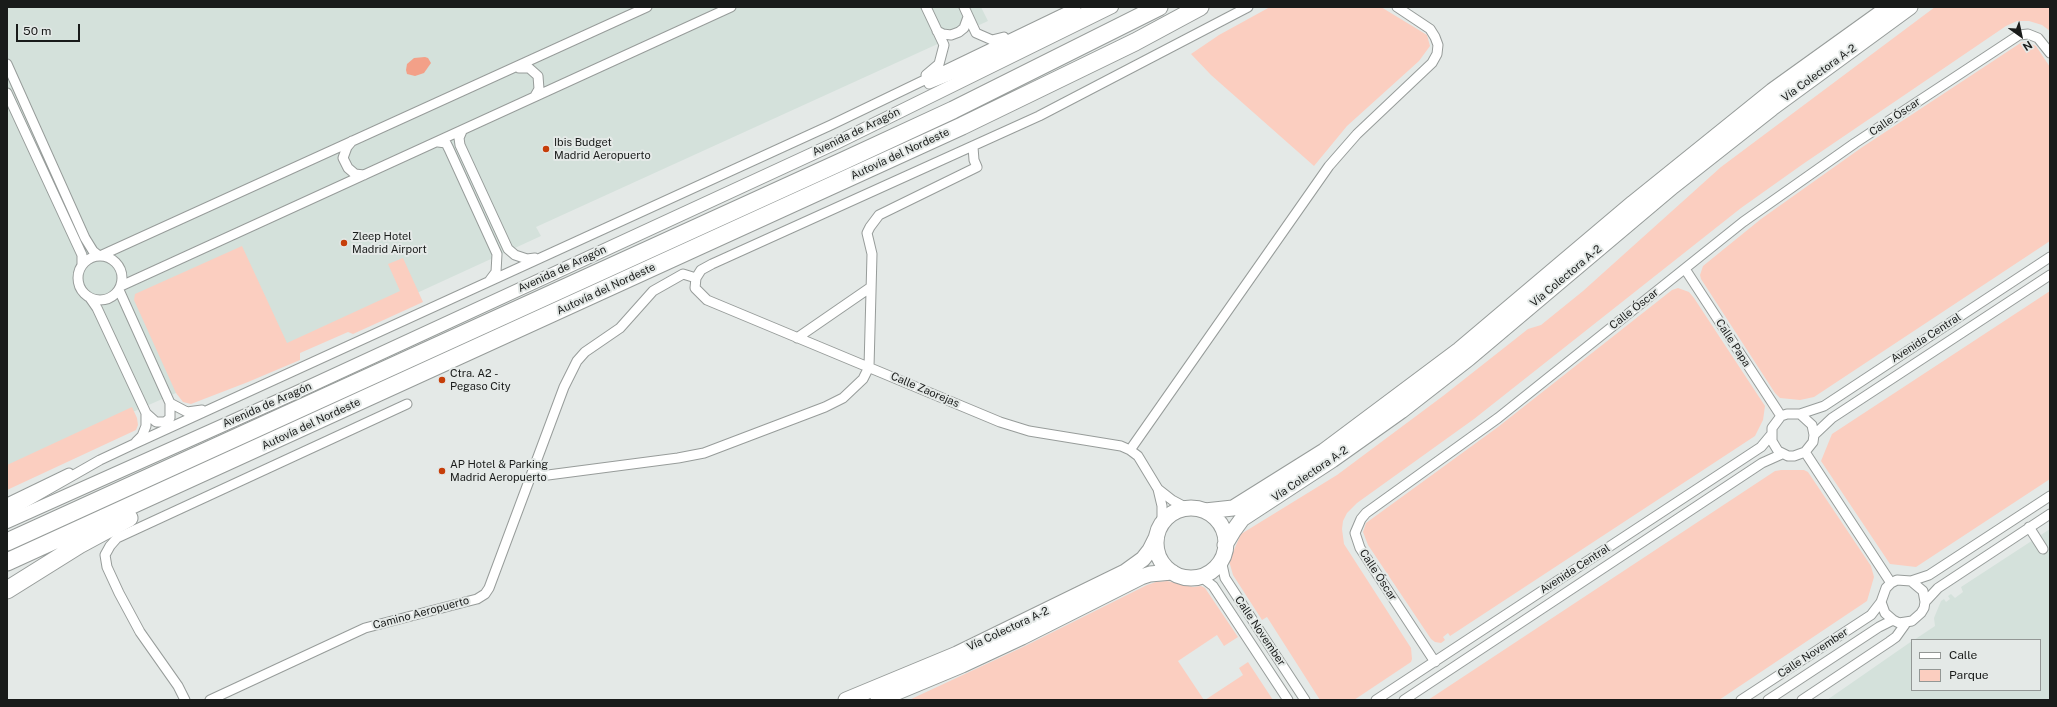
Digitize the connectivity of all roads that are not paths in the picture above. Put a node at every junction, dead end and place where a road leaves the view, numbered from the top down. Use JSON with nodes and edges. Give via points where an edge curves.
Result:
{"nodes":[{"id":1,"x":647,"y":7,"type":"edge"},
{"id":2,"x":731,"y":7,"type":"edge"},
{"id":3,"x":926,"y":7,"type":"edge"},
{"id":4,"x":964,"y":7,"type":"edge"},
{"id":5,"x":1076,"y":7,"type":"edge"},
{"id":6,"x":1094,"y":7,"type":"edge"},
{"id":7,"x":1112,"y":7,"type":"edge"},
{"id":8,"x":1159,"y":7,"type":"edge"},
{"id":9,"x":1200,"y":7,"type":"edge"},
{"id":10,"x":1248,"y":7,"type":"edge"},
{"id":11,"x":1397,"y":7,"type":"edge"},
{"id":12,"x":1889,"y":7,"type":"edge"},
{"id":13,"x":1910,"y":7,"type":"edge"},
{"id":14,"x":968,"y":17,"type":"junction"},
{"id":15,"x":937,"y":31,"type":"junction"},
{"id":16,"x":1021,"y":33,"type":"junction"},
{"id":17,"x":2050,"y":52,"type":"edge"},
{"id":18,"x":7,"y":64,"type":"edge"},
{"id":19,"x":517,"y":68,"type":"junction"},
{"id":20,"x":7,"y":93,"type":"edge"},
{"id":21,"x":534,"y":96,"type":"junction"},
{"id":22,"x":887,"y":98,"type":"junction"},
{"id":23,"x":831,"y":125,"type":"junction"},
{"id":24,"x":462,"y":131,"type":"junction"},
{"id":25,"x":355,"y":139,"type":"junction"},
{"id":26,"x":438,"y":142,"type":"junction"},
{"id":27,"x":973,"y":147,"type":"junction"},
{"id":28,"x":364,"y":175,"type":"junction"},
{"id":29,"x":100,"y":255,"type":"junction"},
{"id":30,"x":544,"y":256,"type":"junction"},
{"id":31,"x":2050,"y":257,"type":"edge"},
{"id":32,"x":82,"y":265,"type":"junction"},
{"id":33,"x":1685,"y":269,"type":"junction"},
{"id":34,"x":2050,"y":275,"type":"edge"},
{"id":35,"x":696,"y":278,"type":"junction"},
{"id":36,"x":490,"y":281,"type":"junction"},
{"id":37,"x":871,"y":287,"type":"junction"},
{"id":38,"x":120,"y":288,"type":"junction"},
{"id":39,"x":90,"y":298,"type":"junction"},
{"id":40,"x":797,"y":338,"type":"junction"},
{"id":41,"x":869,"y":367,"type":"junction"},
{"id":42,"x":170,"y":403,"type":"junction"},
{"id":43,"x":407,"y":404,"type":"dead end"},
{"id":44,"x":212,"y":409,"type":"junction"},
{"id":45,"x":146,"y":413,"type":"junction"},
{"id":46,"x":1800,"y":414,"type":"junction"},
{"id":47,"x":1781,"y":416,"type":"junction"},
{"id":48,"x":310,"y":424,"type":"junction"},
{"id":49,"x":1771,"y":435,"type":"junction"},
{"id":50,"x":1814,"y":435,"type":"junction"},
{"id":51,"x":134,"y":444,"type":"junction"},
{"id":52,"x":1130,"y":450,"type":"junction"},
{"id":53,"x":1805,"y":452,"type":"junction"},
{"id":54,"x":1782,"y":454,"type":"junction"},
{"id":55,"x":100,"y":460,"type":"junction"},
{"id":56,"x":532,"y":470,"type":"junction"},
{"id":57,"x":1158,"y":488,"type":"junction"},
{"id":58,"x":2050,"y":496,"type":"edge"},
{"id":59,"x":7,"y":503,"type":"edge"},
{"id":60,"x":1188,"y":508,"type":"junction"},
{"id":61,"x":1205,"y":511,"type":"junction"},
{"id":62,"x":7,"y":513,"type":"edge"},
{"id":63,"x":2050,"y":514,"type":"edge"},
{"id":64,"x":7,"y":522,"type":"edge"},
{"id":65,"x":1162,"y":522,"type":"junction"},
{"id":66,"x":2029,"y":527,"type":"junction"},
{"id":67,"x":1156,"y":538,"type":"junction"},
{"id":68,"x":7,"y":542,"type":"edge"},
{"id":69,"x":79,"y":545,"type":"junction"},
{"id":70,"x":1225,"y":545,"type":"junction"},
{"id":71,"x":2043,"y":549,"type":"dead end"},
{"id":72,"x":1221,"y":560,"type":"junction"},
{"id":73,"x":7,"y":562,"type":"edge"},
{"id":74,"x":1172,"y":572,"type":"junction"},
{"id":75,"x":1200,"y":576,"type":"junction"},
{"id":76,"x":1911,"y":581,"type":"junction"},
{"id":77,"x":1891,"y":583,"type":"junction"},
{"id":78,"x":7,"y":590,"type":"edge"},
{"id":79,"x":1881,"y":602,"type":"junction"},
{"id":80,"x":1925,"y":602,"type":"junction"},
{"id":81,"x":7,"y":604,"type":"edge"},
{"id":82,"x":1893,"y":620,"type":"junction"},
{"id":83,"x":1906,"y":623,"type":"junction"},
{"id":84,"x":1435,"y":662,"type":"junction"},
{"id":85,"x":185,"y":700,"type":"edge"},
{"id":86,"x":210,"y":700,"type":"edge"},
{"id":87,"x":846,"y":700,"type":"edge"},
{"id":88,"x":878,"y":700,"type":"edge"},
{"id":89,"x":1288,"y":700,"type":"edge"},
{"id":90,"x":1305,"y":700,"type":"edge"},
{"id":91,"x":1376,"y":700,"type":"edge"},
{"id":92,"x":1404,"y":700,"type":"edge"},
{"id":93,"x":1741,"y":700,"type":"edge"},
{"id":94,"x":1768,"y":700,"type":"edge"},
{"id":95,"x":1802,"y":700,"type":"edge"}],
"edges":[{"from":1,"to":19,"type":"street"},
{"from":2,"to":21,"type":"street"},
{"from":3,"to":15,"type":"street"},
{"from":4,"to":14,"type":"street"},
{"from":5,"to":16,"type":"street"},
{"from":6,"to":23,"type":"street","via":[[971,66]]},
{"from":7,"to":64,"type":"street","name":"Avenida de Aragón","via":[[836,143]]},
{"from":8,"to":68,"type":"highway","name":"Autovía del Nordeste","via":[[850,158]]},
{"from":9,"to":48,"type":"highway","name":"Autovía del Nordeste","via":[[1135,42],[955,129]]},
{"from":10,"to":27,"type":"street","via":[[1039,116]]},
{"from":11,"to":52,"type":"street","via":[[1430,29],[1435,36],[1438,45],[1432,63],[1357,134],[1329,166]]},
{"from":12,"to":61,"type":"main road","name":"Vía Colectora A-2","via":[[1772,91],[1633,203],[1459,350],[1324,451],[1233,508]]},
{"from":13,"to":70,"type":"main road","name":"Vía Colectora A-2","via":[[1698,166],[1469,358],[1401,411],[1242,519]]},
{"from":14,"to":15,"type":"street","via":[[964,28],[959,32],[951,35]]},
{"from":14,"to":16,"type":"street","via":[[976,33],[992,40]]},
{"from":15,"to":22,"type":"street","via":[[944,45],[939,64],[932,71]]},
{"from":16,"to":22,"type":"street"},
{"from":17,"to":33,"type":"street","name":"Calle Óscar","via":[[2038,38],[2019,34],[1792,187],[1743,222]]},
{"from":18,"to":29,"type":"street","via":[[85,238],[93,251]]},
{"from":19,"to":21,"type":"street","via":[[529,68],[538,76],[539,89]]},
{"from":19,"to":25,"type":"street"},
{"from":20,"to":32,"type":"street","via":[[82,255]]},
{"from":21,"to":24,"type":"street"},
{"from":22,"to":23,"type":"street"},
{"from":23,"to":30,"type":"street"},
{"from":24,"to":26,"type":"street"},
{"from":24,"to":30,"type":"street","via":[[460,145],[508,249],[515,256],[528,260]]},
{"from":25,"to":28,"type":"street","via":[[343,158],[355,174]]},
{"from":25,"to":29,"type":"street"},
{"from":26,"to":28,"type":"street"},
{"from":26,"to":36,"type":"street","via":[[446,143],[450,149],[497,254],[496,272]]},
{"from":27,"to":35,"type":"street","via":[[712,264],[701,270]]},
{"from":27,"to":37,"type":"street","via":[[977,167],[879,215],[870,226],[867,233],[872,254]]},
{"from":28,"to":38,"type":"street"},
{"from":29,"to":32,"type":"street","via":[[92,257]]},
{"from":29,"to":38,"type":"street","via":[[115,261],[119,266],[122,272]]},
{"from":30,"to":36,"type":"street"},
{"from":31,"to":46,"type":"street","name":"Avenida Central","via":[[1824,406]]},
{"from":32,"to":39,"type":"street","via":[[78,284]]},
{"from":33,"to":47,"type":"street","name":"Calle Papa"},
{"from":33,"to":84,"type":"street","name":"Calle Óscar","via":[[1498,418],[1361,519],[1355,533],[1360,548]]},
{"from":34,"to":50,"type":"street","name":"Avenida Central","via":[[1832,418]]},
{"from":35,"to":40,"type":"street","name":"Calle Zaorejas","via":[[695,288],[707,300]]},
{"from":35,"to":56,"type":"street","name":"Camino Aeropuerto","via":[[684,274],[653,291],[620,328],[585,352],[577,361],[564,387]]},
{"from":36,"to":44,"type":"street"},
{"from":37,"to":40,"type":"street"},
{"from":37,"to":41,"type":"street"},
{"from":38,"to":39,"type":"street","via":[[106,299]]},
{"from":38,"to":42,"type":"street"},
{"from":39,"to":45,"type":"street"},
{"from":40,"to":41,"type":"street","name":"Calle Zaorejas"},
{"from":41,"to":52,"type":"street","name":"Calle Zaorejas","via":[[1015,427],[1121,446]]},
{"from":41,"to":56,"type":"street","via":[[863,378],[843,398],[720,448],[678,458],[548,475]]},
{"from":42,"to":44,"type":"street","via":[[187,412]]},
{"from":42,"to":45,"type":"street","via":[[170,418],[165,422],[156,422]]},
{"from":43,"to":85,"type":"street","via":[[117,538],[110,546],[105,555],[107,567],[119,593],[140,632]]},
{"from":44,"to":51,"type":"street"},
{"from":45,"to":51,"type":"street","via":[[146,426],[142,436]]},
{"from":46,"to":47,"type":"street"},
{"from":46,"to":50,"type":"street","via":[[1812,425]]},
{"from":47,"to":49,"type":"street","via":[[1775,421]]},
{"from":48,"to":69,"type":"highway"},
{"from":48,"to":73,"type":"highway","name":"Autovía del Nordeste"},
{"from":49,"to":54,"type":"street","via":[[1774,446]]},
{"from":49,"to":84,"type":"street","name":"Avenida Central","via":[[1761,447]]},
{"from":50,"to":53,"type":"street","via":[[1813,442]]},
{"from":51,"to":55,"type":"street"},
{"from":52,"to":57,"type":"street","via":[[1138,456]]},
{"from":53,"to":54,"type":"street","via":[[1794,456]]},
{"from":53,"to":77,"type":"street"},
{"from":54,"to":92,"type":"street","name":"Avenida Central","via":[[1766,460]]},
{"from":55,"to":59,"type":"street","via":[[62,475]]},
{"from":55,"to":62,"type":"street"},
{"from":56,"to":86,"type":"street","name":"Camino Aeropuerto","via":[[485,594],[477,599],[365,628]]},
{"from":57,"to":60,"type":"street","via":[[1172,500]]},
{"from":57,"to":65,"type":"street"},
{"from":58,"to":76,"type":"street","via":[[1929,575]]},
{"from":60,"to":61,"type":"main road"},
{"from":60,"to":65,"type":"main road","via":[[1169,515]]},
{"from":61,"to":70,"type":"main road","via":[[1218,521]]},
{"from":63,"to":66,"type":"street"},
{"from":65,"to":67,"type":"main road"},
{"from":66,"to":71,"type":"street"},
{"from":66,"to":80,"type":"street","via":[[1938,588]]},
{"from":67,"to":74,"type":"main road","via":[[1159,558]]},
{"from":67,"to":87,"type":"main road","name":"Vía Colectora A-2","via":[[1143,559],[1119,575],[957,654]]},
{"from":69,"to":78,"type":"highway"},
{"from":69,"to":81,"type":"highway","via":[[26,584]]},
{"from":70,"to":72,"type":"main road"},
{"from":72,"to":75,"type":"main road"},
{"from":72,"to":90,"type":"street","name":"Calle November","via":[[1225,578]]},
{"from":74,"to":75,"type":"main road","via":[[1186,577]]},
{"from":74,"to":88,"type":"main road","name":"Vía Colectora A-2","via":[[1142,577],[962,665]]},
{"from":75,"to":89,"type":"street","name":"Calle November","via":[[1213,586]]},
{"from":76,"to":77,"type":"street","via":[[1897,580]]},
{"from":76,"to":80,"type":"street","via":[[1923,591]]},
{"from":77,"to":79,"type":"street","via":[[1886,588]]},
{"from":79,"to":82,"type":"street","via":[[1885,613]]},
{"from":79,"to":93,"type":"street","name":"Calle November","via":[[1871,615]]},
{"from":80,"to":83,"type":"street","via":[[1921,613]]},
{"from":82,"to":83,"type":"street"},
{"from":82,"to":94,"type":"street","name":"Calle November"},
{"from":83,"to":95,"type":"street","via":[[1896,637]]},
{"from":84,"to":91,"type":"street","name":"Avenida Central"}]}
